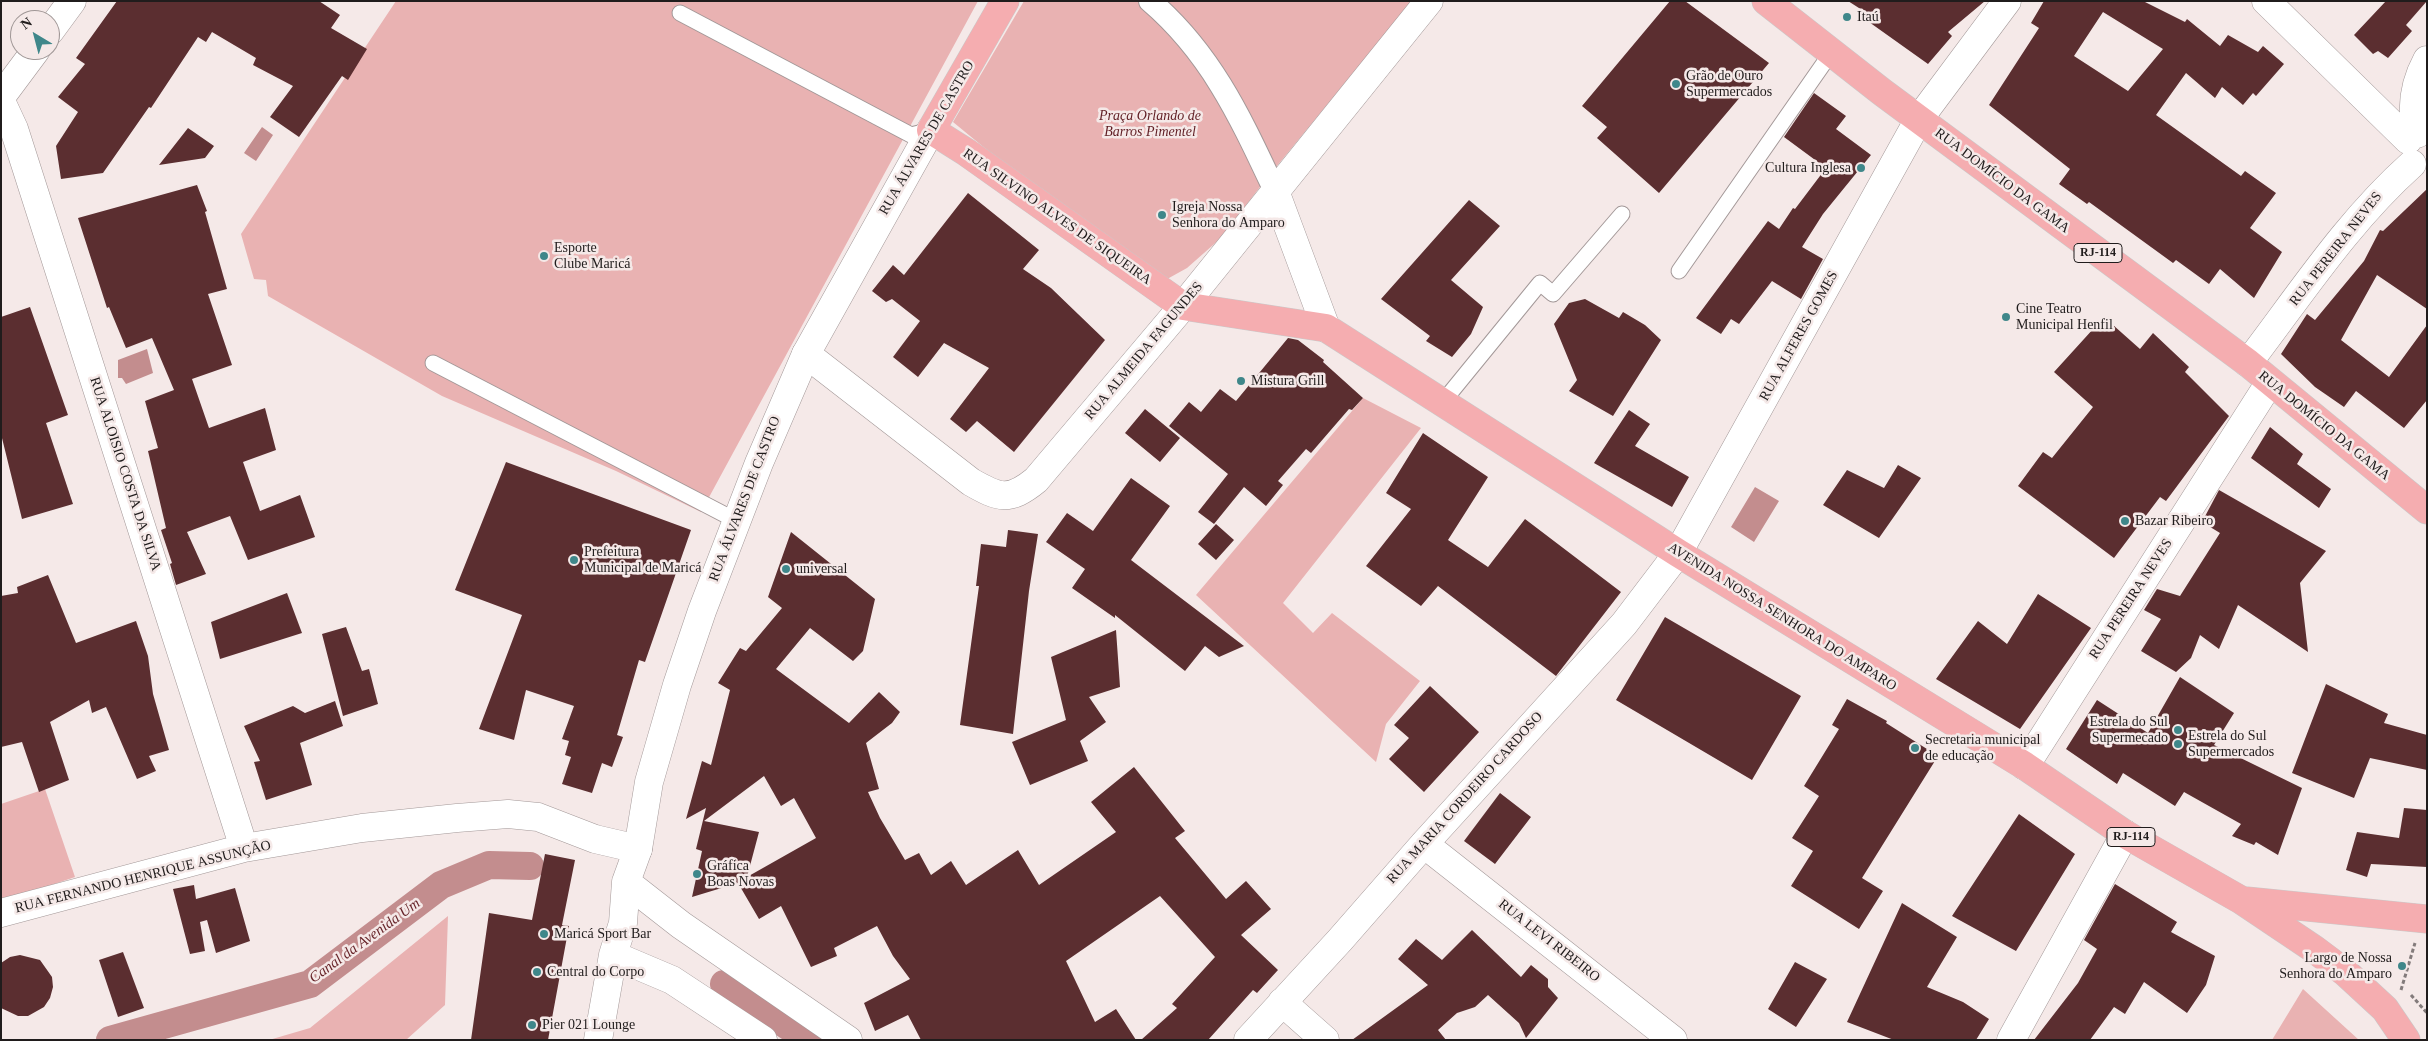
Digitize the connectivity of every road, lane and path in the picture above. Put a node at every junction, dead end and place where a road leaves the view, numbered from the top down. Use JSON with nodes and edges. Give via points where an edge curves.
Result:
{"nodes":[{"id":1,"x":72,"y":1,"type":"edge"},
{"id":2,"x":1005,"y":1,"type":"edge"},
{"id":3,"x":1150,"y":1,"type":"edge"},
{"id":4,"x":1429,"y":1,"type":"edge"},
{"id":5,"x":1766,"y":1,"type":"edge"},
{"id":6,"x":2007,"y":1,"type":"edge"},
{"id":7,"x":2266,"y":1,"type":"edge"},
{"id":8,"x":680,"y":13,"type":"dead end"},
{"id":9,"x":60,"y":17,"type":"edge"},
{"id":10,"x":1831,"y":53,"type":"junction"},
{"id":11,"x":29,"y":60,"type":"edge"},
{"id":12,"x":2427,"y":60,"type":"edge"},
{"id":13,"x":1,"y":97,"type":"edge"},
{"id":14,"x":1,"y":101,"type":"edge"},
{"id":15,"x":1919,"y":119,"type":"junction"},
{"id":16,"x":931,"y":130,"type":"junction"},
{"id":17,"x":2418,"y":148,"type":"edge"},
{"id":18,"x":1275,"y":191,"type":"junction"},
{"id":19,"x":1622,"y":214,"type":"dead end"},
{"id":20,"x":1679,"y":271,"type":"dead end"},
{"id":21,"x":1183,"y":306,"type":"junction"},
{"id":22,"x":1326,"y":328,"type":"junction"},
{"id":23,"x":806,"y":354,"type":"junction"},
{"id":24,"x":434,"y":363,"type":"dead end"},
{"id":25,"x":2248,"y":363,"type":"junction"},
{"id":26,"x":2270,"y":382,"type":"junction"},
{"id":27,"x":1442,"y":403,"type":"junction"},
{"id":28,"x":2427,"y":510,"type":"edge"},
{"id":29,"x":737,"y":521,"type":"junction"},
{"id":30,"x":1678,"y":553,"type":"junction"},
{"id":31,"x":2025,"y":766,"type":"junction"},
{"id":32,"x":2125,"y":834,"type":"junction"},
{"id":33,"x":1424,"y":844,"type":"junction"},
{"id":34,"x":244,"y":848,"type":"junction"},
{"id":35,"x":638,"y":849,"type":"junction"},
{"id":36,"x":626,"y":882,"type":"junction"},
{"id":37,"x":2241,"y":900,"type":"junction"},
{"id":38,"x":1,"y":913,"type":"edge"},
{"id":39,"x":2427,"y":919,"type":"edge"},
{"id":40,"x":2415,"y":944,"type":"dead end"},
{"id":41,"x":613,"y":955,"type":"junction"},
{"id":42,"x":2403,"y":988,"type":"dead end"},
{"id":43,"x":2410,"y":994,"type":"dead end"},
{"id":44,"x":1282,"y":1002,"type":"junction"},
{"id":45,"x":2427,"y":1013,"type":"edge"},
{"id":46,"x":598,"y":1040,"type":"edge"},
{"id":47,"x":763,"y":1040,"type":"edge"},
{"id":48,"x":848,"y":1040,"type":"edge"},
{"id":49,"x":1248,"y":1040,"type":"edge"},
{"id":50,"x":1325,"y":1040,"type":"edge"},
{"id":51,"x":1673,"y":1040,"type":"edge"},
{"id":52,"x":2011,"y":1040,"type":"edge"},
{"id":53,"x":2406,"y":1040,"type":"edge"}],
"edges":[{"from":1,"to":9,"type":"street"},
{"from":2,"to":16,"type":"main road","name":"RUA ÁLVARES DE CASTRO"},
{"from":3,"to":18,"type":"street","via":[[1195,47],[1228,94]]},
{"from":4,"to":18,"type":"street","name":"RUA ALMEIDA FAGUNDES"},
{"from":5,"to":10,"type":"main road","name":"RUA DOMÍCIO DA GAMA","number":"RJ-114"},
{"from":6,"to":15,"type":"street","name":"RUA ALFERES GOMES"},
{"from":7,"to":17,"type":"street"},
{"from":8,"to":16,"type":"lane","via":[[911,135]]},
{"from":10,"to":15,"type":"main road","name":"RUA DOMÍCIO DA GAMA","number":"RJ-114"},
{"from":10,"to":20,"type":"lane"},
{"from":11,"to":13,"type":"street"},
{"from":12,"to":17,"type":"street","via":[[2412,110]]},
{"from":14,"to":34,"type":"street","name":"RUA ALOISIO COSTA DA SILVA","via":[[14,130]]},
{"from":15,"to":25,"type":"main road","name":"RUA DOMÍCIO DA GAMA","number":"RJ-114"},
{"from":15,"to":30,"type":"street","name":"RUA ALFERES GOMES"},
{"from":16,"to":21,"type":"main road","name":"RUA SILVINO ALVES DE SIQUEIRA"},
{"from":16,"to":23,"type":"street","name":"RUA ÁLVARES DE CASTRO"},
{"from":17,"to":25,"type":"street","name":"RUA PEREIRA NEVES","via":[[2357,219]]},
{"from":18,"to":21,"type":"street","name":"RUA ALMEIDA FAGUNDES"},
{"from":18,"to":22,"type":"street"},
{"from":19,"to":27,"type":"lane","via":[[1552,294],[1540,283]]},
{"from":21,"to":22,"type":"main road","name":"AVENIDA NOSSA SENHORA DO AMPARO"},
{"from":21,"to":23,"type":"street","name":"RUA ALMEIDA FAGUNDES","via":[[1036,480],[1010,496],[990,493],[971,482]]},
{"from":22,"to":27,"type":"main road","name":"AVENIDA NOSSA SENHORA DO AMPARO"},
{"from":23,"to":29,"type":"street","name":"RUA ÁLVARES DE CASTRO"},
{"from":24,"to":29,"type":"lane"},
{"from":25,"to":26,"type":"main road","name":"RUA DOMÍCIO DA GAMA","number":"RJ-114"},
{"from":26,"to":28,"type":"main road","name":"RUA DOMÍCIO DA GAMA","number":"RJ-114"},
{"from":26,"to":31,"type":"street","name":"RUA PEREIRA NEVES"},
{"from":27,"to":30,"type":"main road","name":"AVENIDA NOSSA SENHORA DO AMPARO"},
{"from":29,"to":35,"type":"street","name":"RUA ÁLVARES DE CASTRO","via":[[677,685],[649,782]]},
{"from":30,"to":31,"type":"main road","name":"AVENIDA NOSSA SENHORA DO AMPARO"},
{"from":30,"to":33,"type":"street","name":"RUA MARIA CORDEIRO CARDOSO","via":[[1624,624]]},
{"from":31,"to":32,"type":"main road","name":"AVENIDA NOSSA SENHORA DO AMPARO","number":"RJ-114"},
{"from":32,"to":37,"type":"main road","name":"AVENIDA NOSSA SENHORA DO AMPARO","number":"RJ-114"},
{"from":32,"to":52,"type":"street"},
{"from":33,"to":44,"type":"street","name":"RUA MARIA CORDEIRO CARDOSO"},
{"from":33,"to":51,"type":"street","name":"RUA LEVI RIBEIRO"},
{"from":34,"to":35,"type":"street","name":"RUA FERNANDO HENRIQUE ASSUNÇÃO","via":[[362,828],[508,814],[538,817],[594,839]]},
{"from":34,"to":38,"type":"street","name":"RUA FERNANDO HENRIQUE ASSUNÇÃO"},
{"from":35,"to":36,"type":"street","name":"RUA ÁLVARES DE CASTRO"},
{"from":36,"to":41,"type":"street","name":"RUA ÁLVARES DE CASTRO","via":[[623,923]]},
{"from":36,"to":48,"type":"street","via":[[681,925]]},
{"from":37,"to":39,"type":"main road","name":"AVENIDA NOSSA SENHORA DO AMPARO"},
{"from":37,"to":53,"type":"main road","name":"AVENIDA NOSSA SENHORA DO AMPARO","number":"RJ-114","via":[[2346,973],[2385,1009]]},
{"from":40,"to":42,"type":"path"},
{"from":41,"to":46,"type":"street","name":"RUA ÁLVARES DE CASTRO"},
{"from":41,"to":47,"type":"street","via":[[672,980]]},
{"from":43,"to":45,"type":"path"},
{"from":44,"to":49,"type":"street","name":"RUA MARIA CORDEIRO CARDOSO"},
{"from":44,"to":50,"type":"street"}]}
